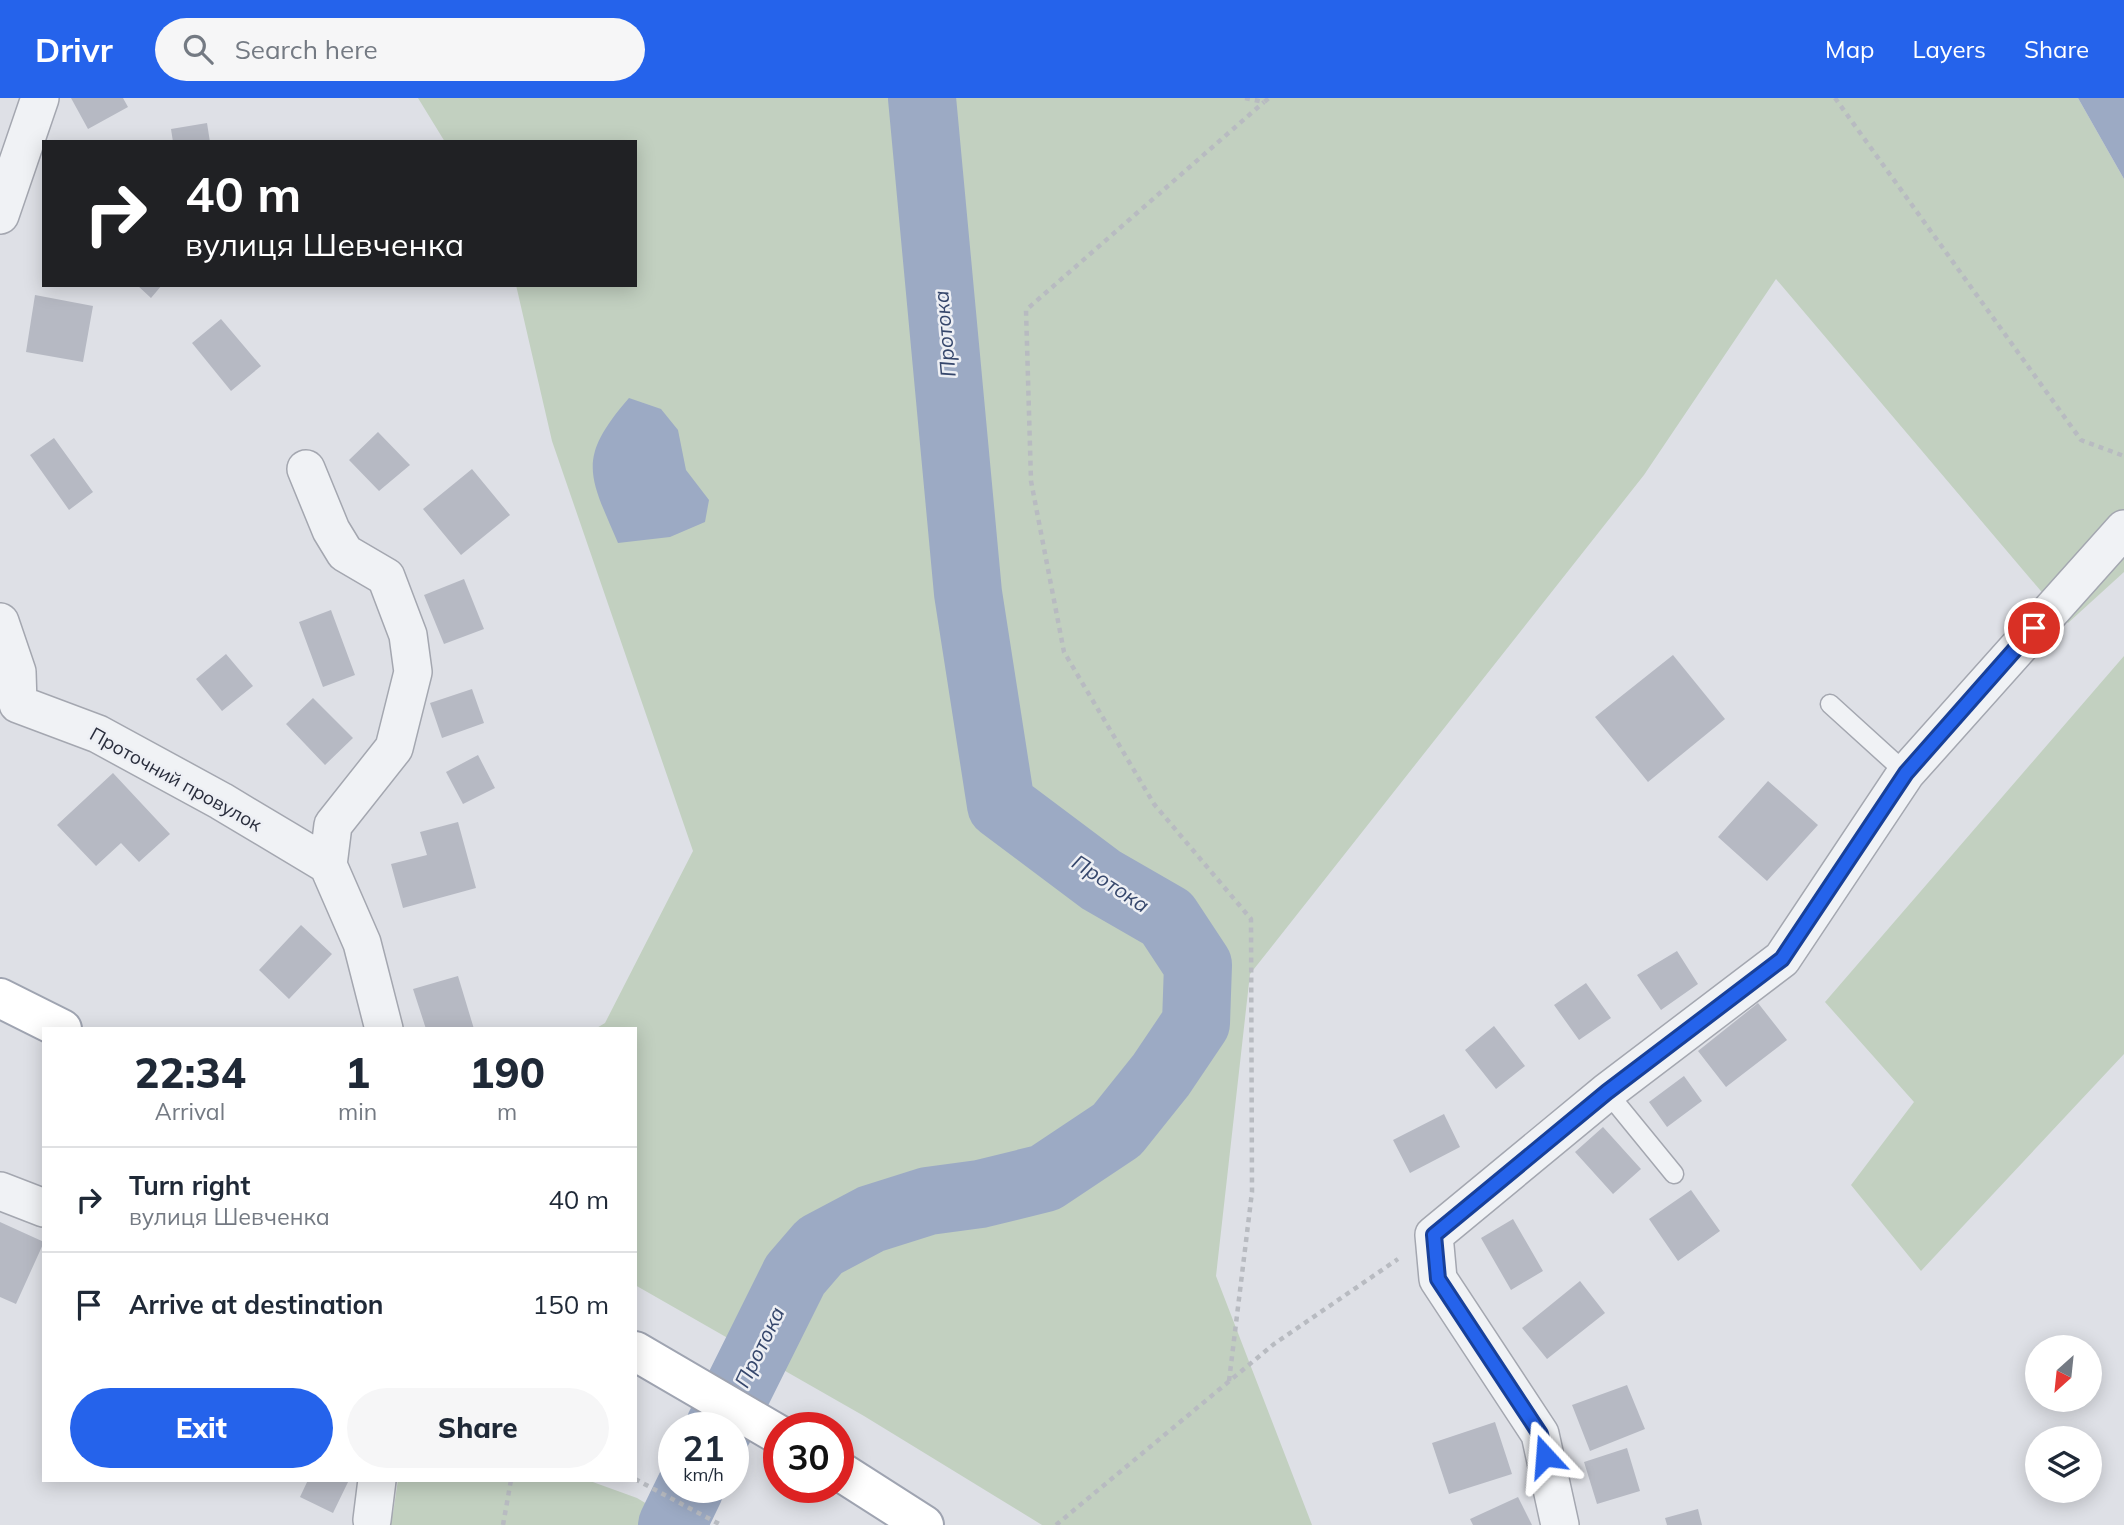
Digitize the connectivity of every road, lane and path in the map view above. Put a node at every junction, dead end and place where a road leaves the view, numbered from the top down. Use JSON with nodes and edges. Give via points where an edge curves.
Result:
{"nodes":[{"id":1,"x":40,"y":98,"type":"edge"},
{"id":2,"x":1245,"y":98,"type":"edge"},
{"id":3,"x":1836,"y":98,"type":"edge"},
{"id":4,"x":1267,"y":100,"type":"edge"},
{"id":5,"x":7,"y":170,"type":"edge"},
{"id":6,"x":0,"y":215,"type":"edge"},
{"id":7,"x":2124,"y":456,"type":"edge"},
{"id":8,"x":306,"y":469,"type":"dead end"},
{"id":9,"x":2124,"y":529,"type":"edge"},
{"id":10,"x":0,"y":622,"type":"edge"},
{"id":11,"x":1830,"y":704,"type":"dead end"},
{"id":12,"x":9,"y":707,"type":"edge"},
{"id":13,"x":1906,"y":773,"type":"junction"},
{"id":14,"x":328,"y":865,"type":"junction"},
{"id":15,"x":0,"y":998,"type":"edge"},
{"id":16,"x":58,"y":1027,"type":"edge"},
{"id":17,"x":383,"y":1027,"type":"edge"},
{"id":18,"x":1607,"y":1092,"type":"junction"},
{"id":19,"x":1674,"y":1174,"type":"dead end"},
{"id":20,"x":0,"y":1191,"type":"edge"},
{"id":21,"x":42,"y":1207,"type":"edge"},
{"id":22,"x":1434,"y":1235,"type":"junction"},
{"id":23,"x":637,"y":1352,"type":"edge"},
{"id":24,"x":1229,"y":1381,"type":"junction"},
{"id":25,"x":763,"y":1426,"type":"edge"},
{"id":26,"x":637,"y":1480,"type":"edge"},
{"id":27,"x":854,"y":1480,"type":"edge"},
{"id":28,"x":377,"y":1482,"type":"edge"},
{"id":29,"x":511,"y":1482,"type":"edge"},
{"id":30,"x":372,"y":1520,"type":"dead end"},
{"id":31,"x":503,"y":1525,"type":"edge"},
{"id":32,"x":721,"y":1525,"type":"edge"},
{"id":33,"x":924,"y":1525,"type":"edge"},
{"id":34,"x":1056,"y":1525,"type":"edge"},
{"id":35,"x":1560,"y":1525,"type":"edge"}],
"edges":[{"from":1,"to":5,"type":"street"},
{"from":2,"to":4,"type":"path"},
{"from":3,"to":7,"type":"path","via":[[2081,440]]},
{"from":4,"to":24,"type":"path","via":[[1026,310],[1031,481],[1064,652],[1154,804],[1251,919],[1252,1192]]},
{"from":5,"to":6,"type":"street"},
{"from":8,"to":14,"type":"street","via":[[345,553],[386,577],[408,635],[414,672],[394,748],[332,825]]},
{"from":9,"to":13,"type":"street"},
{"from":10,"to":12,"type":"street","name":"Проточний провулок","via":[[17,672]]},
{"from":11,"to":13,"type":"lane"},
{"from":12,"to":14,"type":"street","name":"Проточний провулок","via":[[98,734]]},
{"from":13,"to":18,"type":"street","via":[[1782,959]]},
{"from":14,"to":17,"type":"street","via":[[362,943]]},
{"from":15,"to":16,"type":"main road"},
{"from":18,"to":19,"type":"lane"},
{"from":18,"to":22,"type":"street"},
{"from":20,"to":21,"type":"street"},
{"from":22,"to":24,"type":"path"},
{"from":22,"to":35,"type":"street","via":[[1438,1279],[1540,1434]]},
{"from":23,"to":25,"type":"main road"},
{"from":24,"to":34,"type":"path"},
{"from":26,"to":32,"type":"path"},
{"from":27,"to":33,"type":"main road"},
{"from":28,"to":30,"type":"street"},
{"from":29,"to":31,"type":"path"}]}
